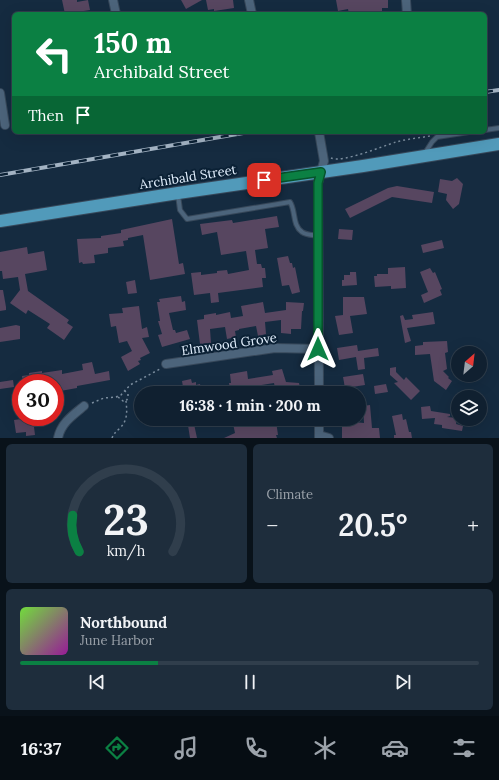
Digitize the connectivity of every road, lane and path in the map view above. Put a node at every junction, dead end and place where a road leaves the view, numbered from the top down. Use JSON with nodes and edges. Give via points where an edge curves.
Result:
{"nodes":[{"id":1,"x":113,"y":0,"type":"edge"},
{"id":2,"x":249,"y":0,"type":"edge"},
{"id":3,"x":406,"y":0,"type":"edge"},
{"id":4,"x":116,"y":12,"type":"edge"},
{"id":5,"x":252,"y":12,"type":"edge"},
{"id":6,"x":407,"y":12,"type":"edge"},
{"id":7,"x":0,"y":93,"type":"edge"},
{"id":8,"x":6,"y":125,"type":"edge"},
{"id":9,"x":499,"y":128,"type":"edge"},
{"id":10,"x":487,"y":130,"type":"edge"},
{"id":11,"x":319,"y":134,"type":"edge"},
{"id":12,"x":457,"y":134,"type":"edge"},
{"id":13,"x":434,"y":135,"type":"dead end"},
{"id":14,"x":499,"y":144,"type":"edge"},
{"id":15,"x":329,"y":155,"type":"dead end"},
{"id":16,"x":424,"y":155,"type":"junction"},
{"id":17,"x":321,"y":172,"type":"junction"},
{"id":18,"x":178,"y":193,"type":"junction"},
{"id":19,"x":0,"y":221,"type":"edge"},
{"id":20,"x":318,"y":236,"type":"junction"},
{"id":21,"x":318,"y":349,"type":"junction"},
{"id":22,"x":166,"y":364,"type":"joint"},
{"id":23,"x":319,"y":386,"type":"edge"},
{"id":24,"x":125,"y":391,"type":"junction"},
{"id":25,"x":117,"y":396,"type":"junction"},
{"id":26,"x":126,"y":401,"type":"junction"},
{"id":27,"x":84,"y":406,"type":"joint"},
{"id":28,"x":319,"y":436,"type":"edge"},
{"id":29,"x":58,"y":438,"type":"edge"},
{"id":30,"x":112,"y":438,"type":"edge"},
{"id":31,"x":329,"y":438,"type":"edge"}],
"edges":[{"from":1,"to":4,"type":"street"},
{"from":2,"to":5,"type":"street"},
{"from":3,"to":6,"type":"street"},
{"from":7,"to":8,"type":"street"},
{"from":9,"to":10,"type":"lane"},
{"from":11,"to":17,"type":"street","via":[[324,160]]},
{"from":12,"to":16,"type":"lane","via":[[437,137]]},
{"from":13,"to":15,"type":"path","via":[[398,142],[344,158],[333,159]]},
{"from":14,"to":16,"type":"highway","name":"Archibald Street"},
{"from":16,"to":17,"type":"highway","name":"Archibald Street"},
{"from":17,"to":18,"type":"highway","name":"Archibald Street"},
{"from":17,"to":20,"type":"street","via":[[318,183]]},
{"from":18,"to":19,"type":"highway","name":"Archibald Street"},
{"from":18,"to":20,"type":"lane","via":[[180,210],[187,219],[290,202],[295,222],[302,233]]},
{"from":20,"to":21,"type":"street"},
{"from":21,"to":22,"type":"street","name":"Elmwood Grove","via":[[274,348]]},
{"from":21,"to":23,"type":"street"},
{"from":22,"to":24,"type":"path","via":[[130,385]]},
{"from":24,"to":25,"type":"path"},
{"from":24,"to":26,"type":"path","via":[[128,394]]},
{"from":25,"to":26,"type":"path"},
{"from":25,"to":27,"type":"path"},
{"from":26,"to":30,"type":"path","via":[[126,419]]},
{"from":27,"to":29,"type":"street","via":[[68,420]]},
{"from":28,"to":31,"type":"street"}]}
